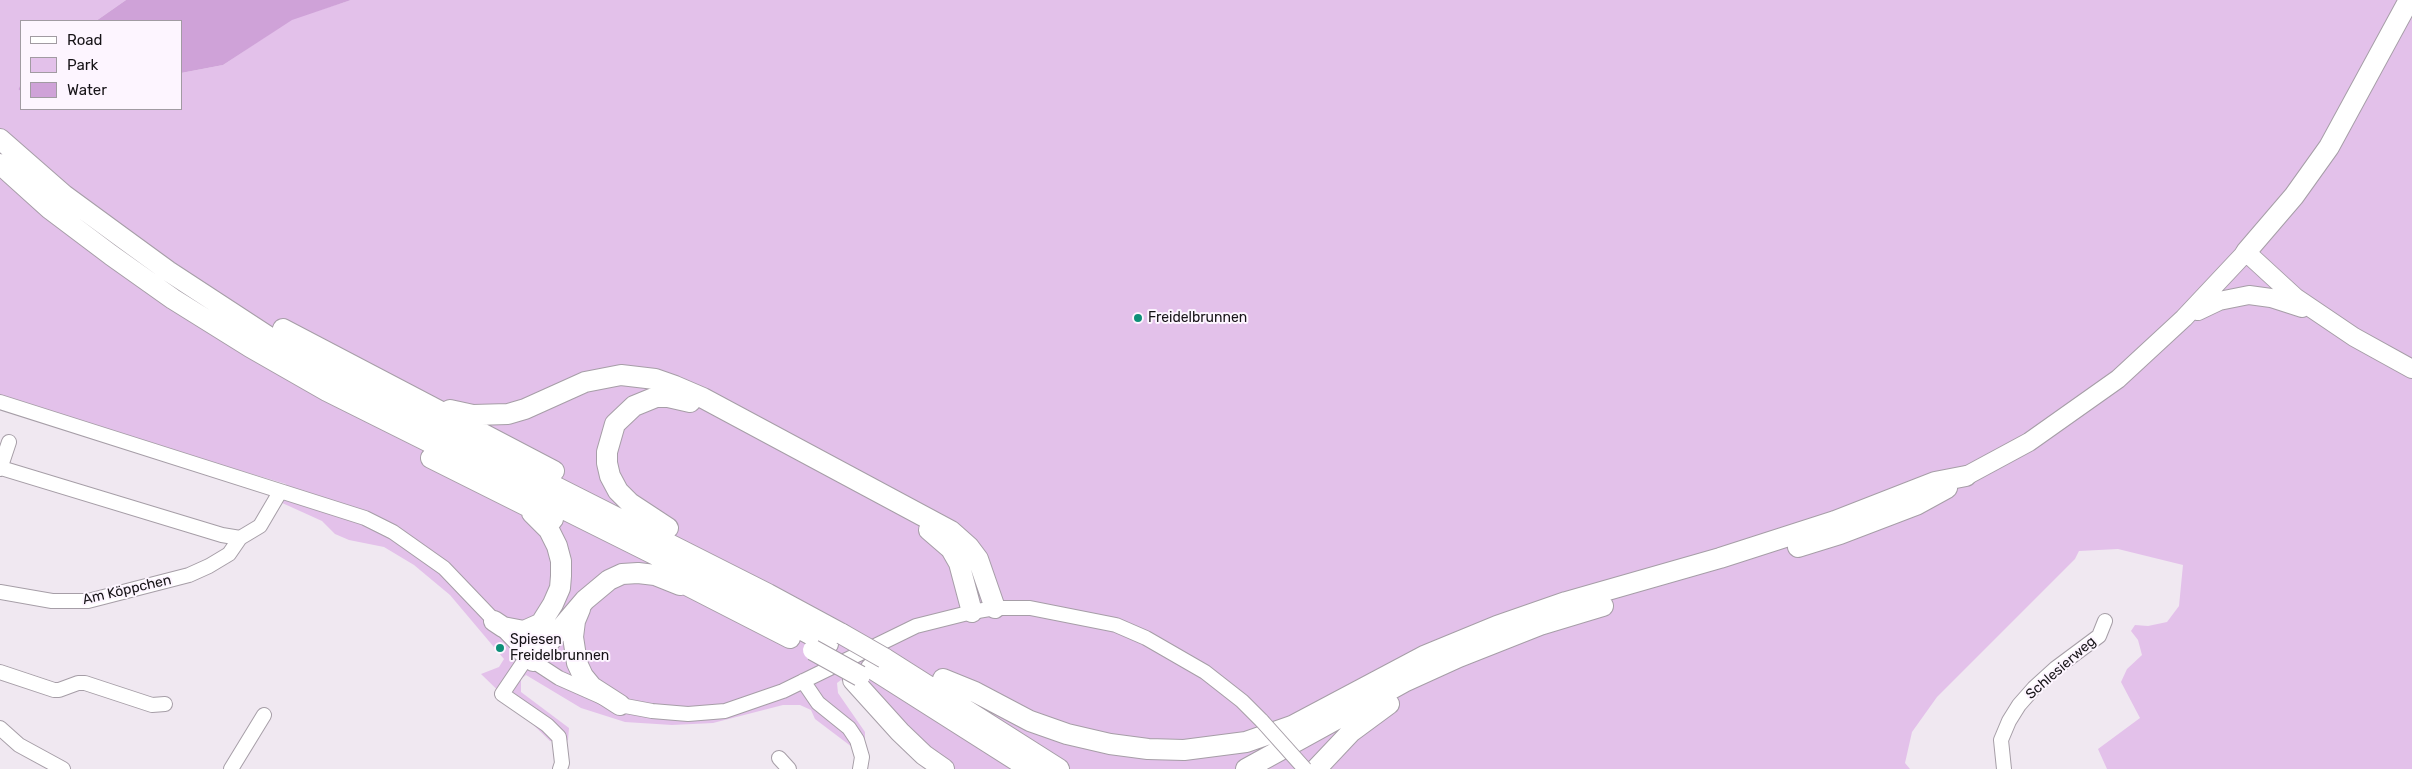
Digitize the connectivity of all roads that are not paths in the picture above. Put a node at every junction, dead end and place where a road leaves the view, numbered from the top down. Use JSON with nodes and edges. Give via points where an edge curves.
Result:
{"nodes":[{"id":1,"x":2409,"y":0,"type":"edge"},
{"id":2,"x":5,"y":152,"type":"edge"},
{"id":3,"x":2244,"y":255,"type":"junction"},
{"id":4,"x":168,"y":271,"type":"junction"},
{"id":5,"x":2316,"y":313,"type":"junction"},
{"id":6,"x":2184,"y":318,"type":"junction"},
{"id":7,"x":2408,"y":366,"type":"edge"},
{"id":8,"x":327,"y":391,"type":"junction"},
{"id":9,"x":405,"y":394,"type":"junction"},
{"id":10,"x":1,"y":403,"type":"edge"},
{"id":11,"x":9,"y":442,"type":"dead end"},
{"id":12,"x":0,"y":469,"type":"edge"},
{"id":13,"x":1966,"y":476,"type":"junction"},
{"id":14,"x":280,"y":492,"type":"junction"},
{"id":15,"x":521,"y":504,"type":"junction"},
{"id":16,"x":668,"y":528,"type":"junction"},
{"id":17,"x":240,"y":538,"type":"junction"},
{"id":18,"x":0,"y":592,"type":"edge"},
{"id":19,"x":704,"y":595,"type":"junction"},
{"id":20,"x":585,"y":600,"type":"junction"},
{"id":21,"x":995,"y":608,"type":"junction"},
{"id":22,"x":972,"y":612,"type":"junction"},
{"id":23,"x":494,"y":621,"type":"junction"},
{"id":24,"x":2105,"y":621,"type":"dead end"},
{"id":25,"x":542,"y":623,"type":"junction"},
{"id":26,"x":834,"y":639,"type":"junction"},
{"id":27,"x":528,"y":657,"type":"junction"},
{"id":28,"x":1459,"y":657,"type":"junction"},
{"id":29,"x":873,"y":666,"type":"junction"},
{"id":30,"x":0,"y":672,"type":"edge"},
{"id":31,"x":943,"y":679,"type":"junction"},
{"id":32,"x":803,"y":681,"type":"junction"},
{"id":33,"x":164,"y":704,"type":"dead end"},
{"id":34,"x":620,"y":705,"type":"junction"},
{"id":35,"x":264,"y":715,"type":"dead end"},
{"id":36,"x":0,"y":728,"type":"edge"},
{"id":37,"x":779,"y":758,"type":"dead end"},
{"id":38,"x":1023,"y":764,"type":"edge"},
{"id":39,"x":63,"y":769,"type":"edge"},
{"id":40,"x":231,"y":769,"type":"edge"},
{"id":41,"x":560,"y":769,"type":"edge"},
{"id":42,"x":789,"y":769,"type":"edge"},
{"id":43,"x":860,"y":769,"type":"edge"},
{"id":44,"x":944,"y":769,"type":"edge"},
{"id":45,"x":1060,"y":769,"type":"edge"},
{"id":46,"x":1246,"y":769,"type":"edge"},
{"id":47,"x":1305,"y":769,"type":"edge"},
{"id":48,"x":1316,"y":769,"type":"edge"},
{"id":49,"x":2004,"y":769,"type":"edge"}],
"edges":[{"from":1,"to":3,"type":"highway","via":[[2329,147],[2294,196]]},
{"from":2,"to":4,"type":"highway"},
{"from":2,"to":8,"type":"highway","via":[[50,209],[173,298]]},
{"from":3,"to":5,"type":"main road"},
{"from":3,"to":6,"type":"main road"},
{"from":4,"to":9,"type":"highway","via":[[214,291]]},
{"from":4,"to":26,"type":"highway","via":[[272,338],[364,390],[768,594]]},
{"from":5,"to":6,"type":"main road","via":[[2271,298],[2250,295],[2219,301]]},
{"from":5,"to":7,"type":"main road"},
{"from":6,"to":13,"type":"main road","via":[[2129,370],[2092,398],[2029,442]]},
{"from":8,"to":15,"type":"highway","via":[[382,432]]},
{"from":8,"to":26,"type":"highway","via":[[760,607]]},
{"from":9,"to":16,"type":"highway"},
{"from":9,"to":21,"type":"highway","via":[[455,412],[492,416],[525,409],[603,377],[636,375],[662,381],[703,398],[951,531],[970,546],[978,559]]},
{"from":10,"to":14,"type":"street"},
{"from":11,"to":12,"type":"street"},
{"from":12,"to":17,"type":"street"},
{"from":13,"to":28,"type":"highway","via":[[1916,504],[1840,534],[1540,625]]},
{"from":13,"to":31,"type":"highway","via":[[1936,482],[1720,558],[1566,602],[1496,626],[1424,656],[1292,726],[1246,742],[1184,750],[1110,744],[1030,721]]},
{"from":14,"to":17,"type":"street","name":"Am Köppchen","via":[[260,526]]},
{"from":14,"to":23,"type":"street","via":[[365,518],[393,532],[444,568]]},
{"from":15,"to":19,"type":"highway"},
{"from":15,"to":25,"type":"highway","via":[[549,530],[561,561],[560,588]]},
{"from":16,"to":22,"type":"highway","via":[[618,491],[606,463],[615,424],[624,414],[645,400],[668,397],[700,406],[928,529],[951,549],[959,563]]},
{"from":16,"to":26,"type":"highway"},
{"from":17,"to":18,"type":"street","name":"Am Köppchen","via":[[229,554],[189,575],[88,602],[52,601]]},
{"from":19,"to":20,"type":"highway","via":[[655,575],[638,573],[622,574],[609,580]]},
{"from":19,"to":26,"type":"highway"},
{"from":20,"to":27,"type":"highway"},
{"from":20,"to":34,"type":"highway","via":[[575,621],[573,650],[577,663],[592,687]]},
{"from":21,"to":22,"type":"street"},
{"from":21,"to":47,"type":"street","bridge":true,"via":[[1030,608],[1080,617],[1146,638],[1205,672],[1242,701]]},
{"from":22,"to":32,"type":"street","via":[[916,626]]},
{"from":23,"to":25,"type":"highway","via":[[503,627],[524,631]]},
{"from":23,"to":27,"type":"street"},
{"from":24,"to":49,"type":"street","name":"Schlesierweg","via":[[2099,636],[2056,668],[2019,705],[2001,740]]},
{"from":25,"to":27,"type":"highway"},
{"from":26,"to":29,"type":"highway","bridge":true},
{"from":26,"to":29,"type":"highway","bridge":true},
{"from":27,"to":34,"type":"street","via":[[559,678]]},
{"from":27,"to":41,"type":"street","via":[[502,694],[559,737]]},
{"from":28,"to":46,"type":"highway","via":[[1404,682]]},
{"from":28,"to":48,"type":"highway","via":[[1374,714],[1340,742]]},
{"from":29,"to":31,"type":"highway"},
{"from":29,"to":38,"type":"highway"},
{"from":29,"to":44,"type":"highway","via":[[900,732]]},
{"from":29,"to":45,"type":"highway"},
{"from":30,"to":33,"type":"street","via":[[54,690],[84,683],[152,705]]},
{"from":31,"to":45,"type":"highway","via":[[1016,729]]},
{"from":32,"to":34,"type":"street","via":[[725,712],[688,714]]},
{"from":32,"to":43,"type":"street","via":[[818,703],[849,728],[857,740],[862,757]]},
{"from":35,"to":40,"type":"street"},
{"from":36,"to":39,"type":"street","via":[[18,745]]},
{"from":37,"to":42,"type":"street"}]}
